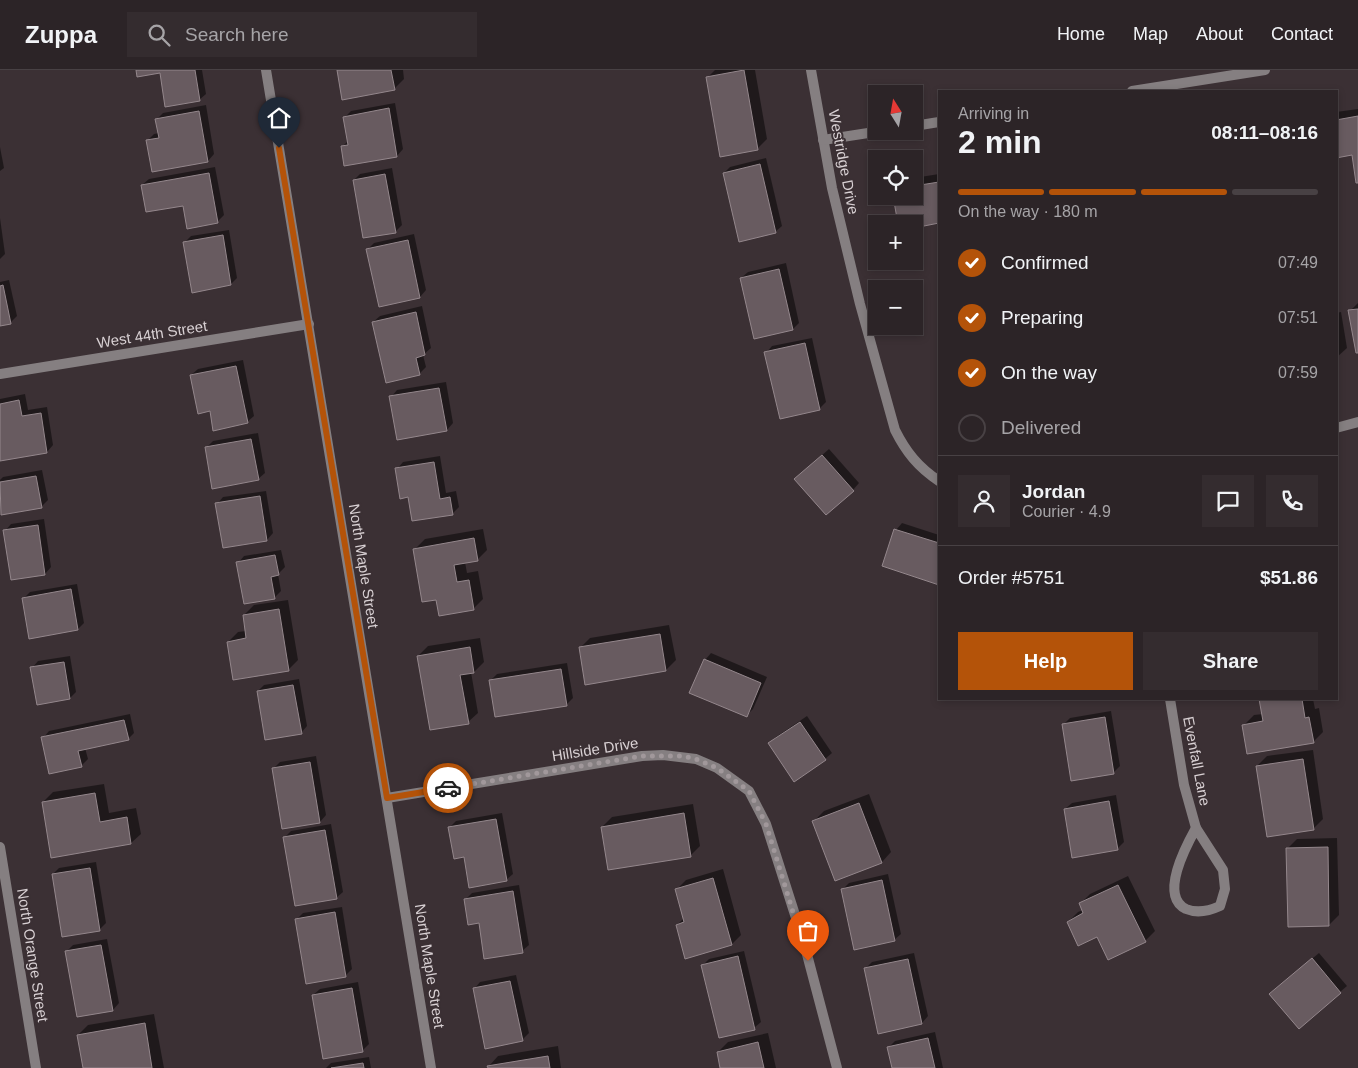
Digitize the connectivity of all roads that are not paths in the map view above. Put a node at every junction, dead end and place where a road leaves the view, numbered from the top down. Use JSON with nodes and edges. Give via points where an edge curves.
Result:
{"nodes":[{"id":1,"x":266,"y":70,"type":"edge"},
{"id":2,"x":811,"y":70,"type":"edge"},
{"id":3,"x":1265,"y":70,"type":"edge"},
{"id":4,"x":1138,"y":90,"type":"edge"},
{"id":5,"x":938,"y":122,"type":"edge"},
{"id":6,"x":923,"y":125,"type":"edge"},
{"id":7,"x":868,"y":133,"type":"edge"},
{"id":8,"x":823,"y":140,"type":"junction"},
{"id":9,"x":309,"y":324,"type":"junction"},
{"id":10,"x":0,"y":374,"type":"edge"},
{"id":11,"x":1358,"y":422,"type":"edge"},
{"id":12,"x":1338,"y":427,"type":"edge"},
{"id":13,"x":937,"y":480,"type":"edge"},
{"id":14,"x":1170,"y":700,"type":"edge"},
{"id":15,"x":387,"y":798,"type":"junction"},
{"id":16,"x":1196,"y":828,"type":"junction"},
{"id":17,"x":0,"y":847,"type":"edge"},
{"id":18,"x":36,"y":1068,"type":"edge"},
{"id":19,"x":431,"y":1068,"type":"edge"},
{"id":20,"x":837,"y":1068,"type":"edge"}],
"edges":[{"from":1,"to":9,"type":"street","name":"North Maple Street"},
{"from":2,"to":8,"type":"street","name":"Westridge Drive"},
{"from":3,"to":4,"type":"street"},
{"from":5,"to":6,"type":"street"},
{"from":7,"to":8,"type":"street"},
{"from":8,"to":13,"type":"street","name":"Westridge Drive","via":[[860,304],[895,430],[904,449]]},
{"from":9,"to":10,"type":"street","name":"West 44th Street"},
{"from":9,"to":15,"type":"street","name":"North Maple Street"},
{"from":11,"to":12,"type":"street"},
{"from":14,"to":16,"type":"street","name":"Evenfall Lane","via":[[1184,785]]},
{"from":15,"to":19,"type":"street","name":"North Maple Street"},
{"from":15,"to":20,"type":"street","name":"Hillside Drive","via":[[642,756],[683,756],[717,768],[749,791],[766,824],[804,944]]},
{"from":16,"to":16,"type":"street","name":"Evenfall Lane","via":[[1185,848],[1175,891],[1180,905],[1199,912],[1220,906],[1225,890],[1222,870]]},
{"from":17,"to":18,"type":"street","name":"North Orange Street"}]}
